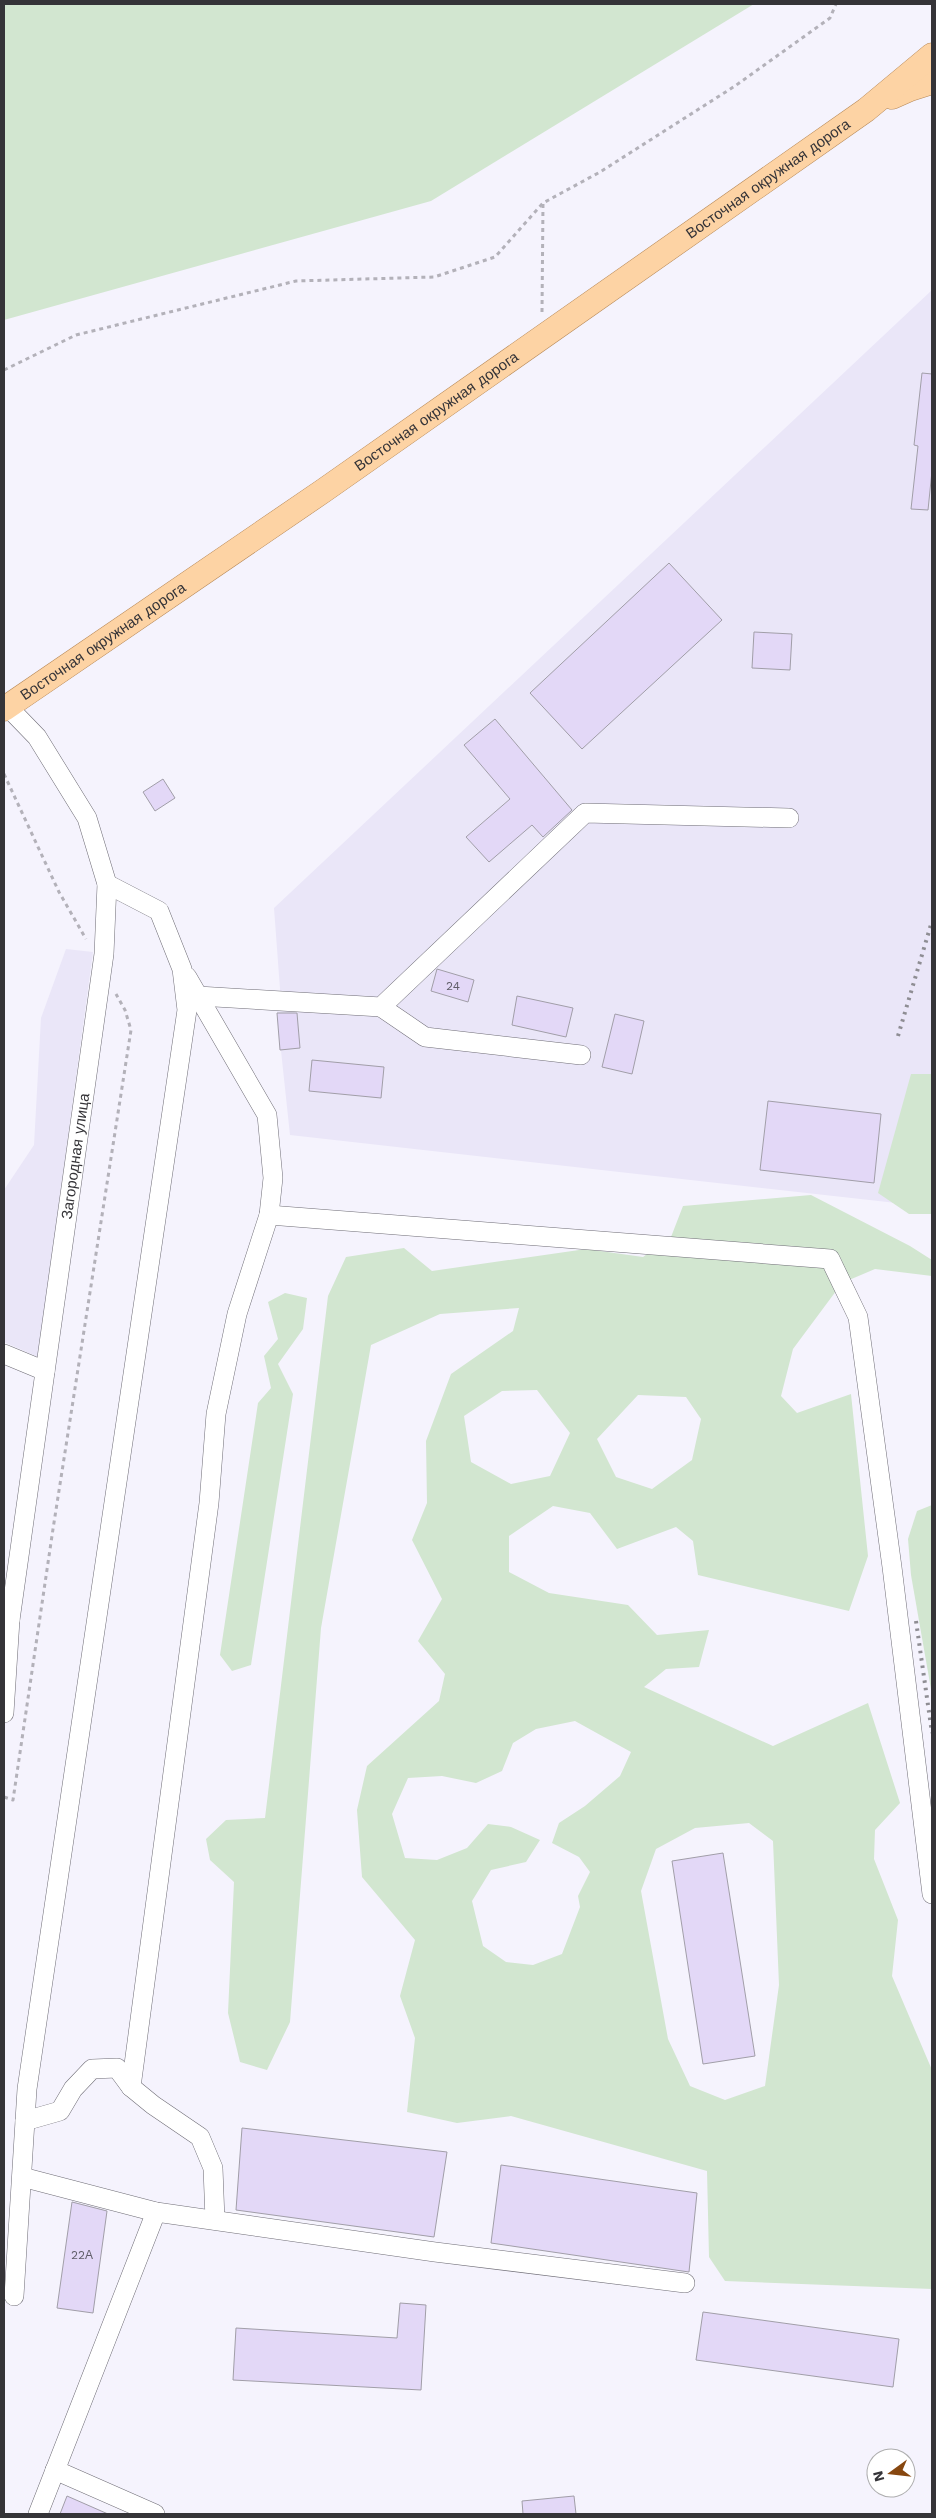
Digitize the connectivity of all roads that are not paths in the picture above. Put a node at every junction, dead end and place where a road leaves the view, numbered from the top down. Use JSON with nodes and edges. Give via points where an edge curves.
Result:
{"nodes":[{"id":1,"x":932,"y":55,"type":"edge"},
{"id":2,"x":932,"y":82,"type":"edge"},
{"id":3,"x":866,"y":110,"type":"junction"},
{"id":4,"x":6,"y":708,"type":"edge"},
{"id":5,"x":789,"y":818,"type":"dead end"},
{"id":6,"x":107,"y":884,"type":"junction"},
{"id":7,"x":182,"y":969,"type":"junction"},
{"id":8,"x":198,"y":996,"type":"junction"},
{"id":9,"x":381,"y":1006,"type":"junction"},
{"id":10,"x":581,"y":1055,"type":"dead end"},
{"id":11,"x":270,"y":1215,"type":"junction"},
{"id":12,"x":4,"y":1354,"type":"edge"},
{"id":13,"x":45,"y":1372,"type":"junction"},
{"id":14,"x":7,"y":1625,"type":"edge"},
{"id":15,"x":4,"y":1713,"type":"edge"},
{"id":16,"x":932,"y":1894,"type":"edge"},
{"id":17,"x":131,"y":2087,"type":"junction"},
{"id":18,"x":25,"y":2122,"type":"junction"},
{"id":19,"x":22,"y":2177,"type":"junction"},
{"id":20,"x":156,"y":2212,"type":"junction"},
{"id":21,"x":215,"y":2220,"type":"junction"},
{"id":22,"x":685,"y":2283,"type":"dead end"},
{"id":23,"x":14,"y":2296,"type":"dead end"},
{"id":24,"x":55,"y":2470,"type":"junction"},
{"id":25,"x":38,"y":2514,"type":"edge"},
{"id":26,"x":155,"y":2514,"type":"edge"}],
"edges":[{"from":1,"to":3,"type":"main road","name":"Восточная окружная дорога"},
{"from":2,"to":3,"type":"main road","name":"Восточная окружная дорога"},
{"from":3,"to":4,"type":"main road","name":"Восточная окружная дорога","via":[[323,491]]},
{"from":4,"to":6,"type":"street","name":"Загородная улица","via":[[37,737],[87,818]]},
{"from":5,"to":9,"type":"street","via":[[585,813]]},
{"from":6,"to":7,"type":"street","via":[[159,911]]},
{"from":6,"to":13,"type":"street","name":"Загородная улица","via":[[104,954]]},
{"from":7,"to":8,"type":"street"},
{"from":7,"to":18,"type":"street","via":[[187,1010],[27,2089]]},
{"from":8,"to":9,"type":"street"},
{"from":8,"to":11,"type":"street","via":[[267,1115],[273,1178]]},
{"from":9,"to":10,"type":"street","via":[[425,1037]]},
{"from":11,"to":16,"type":"street","via":[[830,1259],[858,1317]]},
{"from":11,"to":17,"type":"street","via":[[237,1314],[216,1414],[209,1503]]},
{"from":12,"to":13,"type":"street"},
{"from":13,"to":14,"type":"street","name":"Загородная улица"},
{"from":14,"to":15,"type":"street","name":"Загородная улица"},
{"from":17,"to":18,"type":"street","via":[[117,2068],[92,2069],[74,2088],[60,2111]]},
{"from":17,"to":21,"type":"street","via":[[200,2137],[213,2168]]},
{"from":18,"to":19,"type":"street"},
{"from":19,"to":20,"type":"street"},
{"from":19,"to":23,"type":"street"},
{"from":20,"to":21,"type":"street"},
{"from":20,"to":24,"type":"street"},
{"from":21,"to":22,"type":"street"},
{"from":24,"to":25,"type":"street"},
{"from":24,"to":26,"type":"street"}]}
